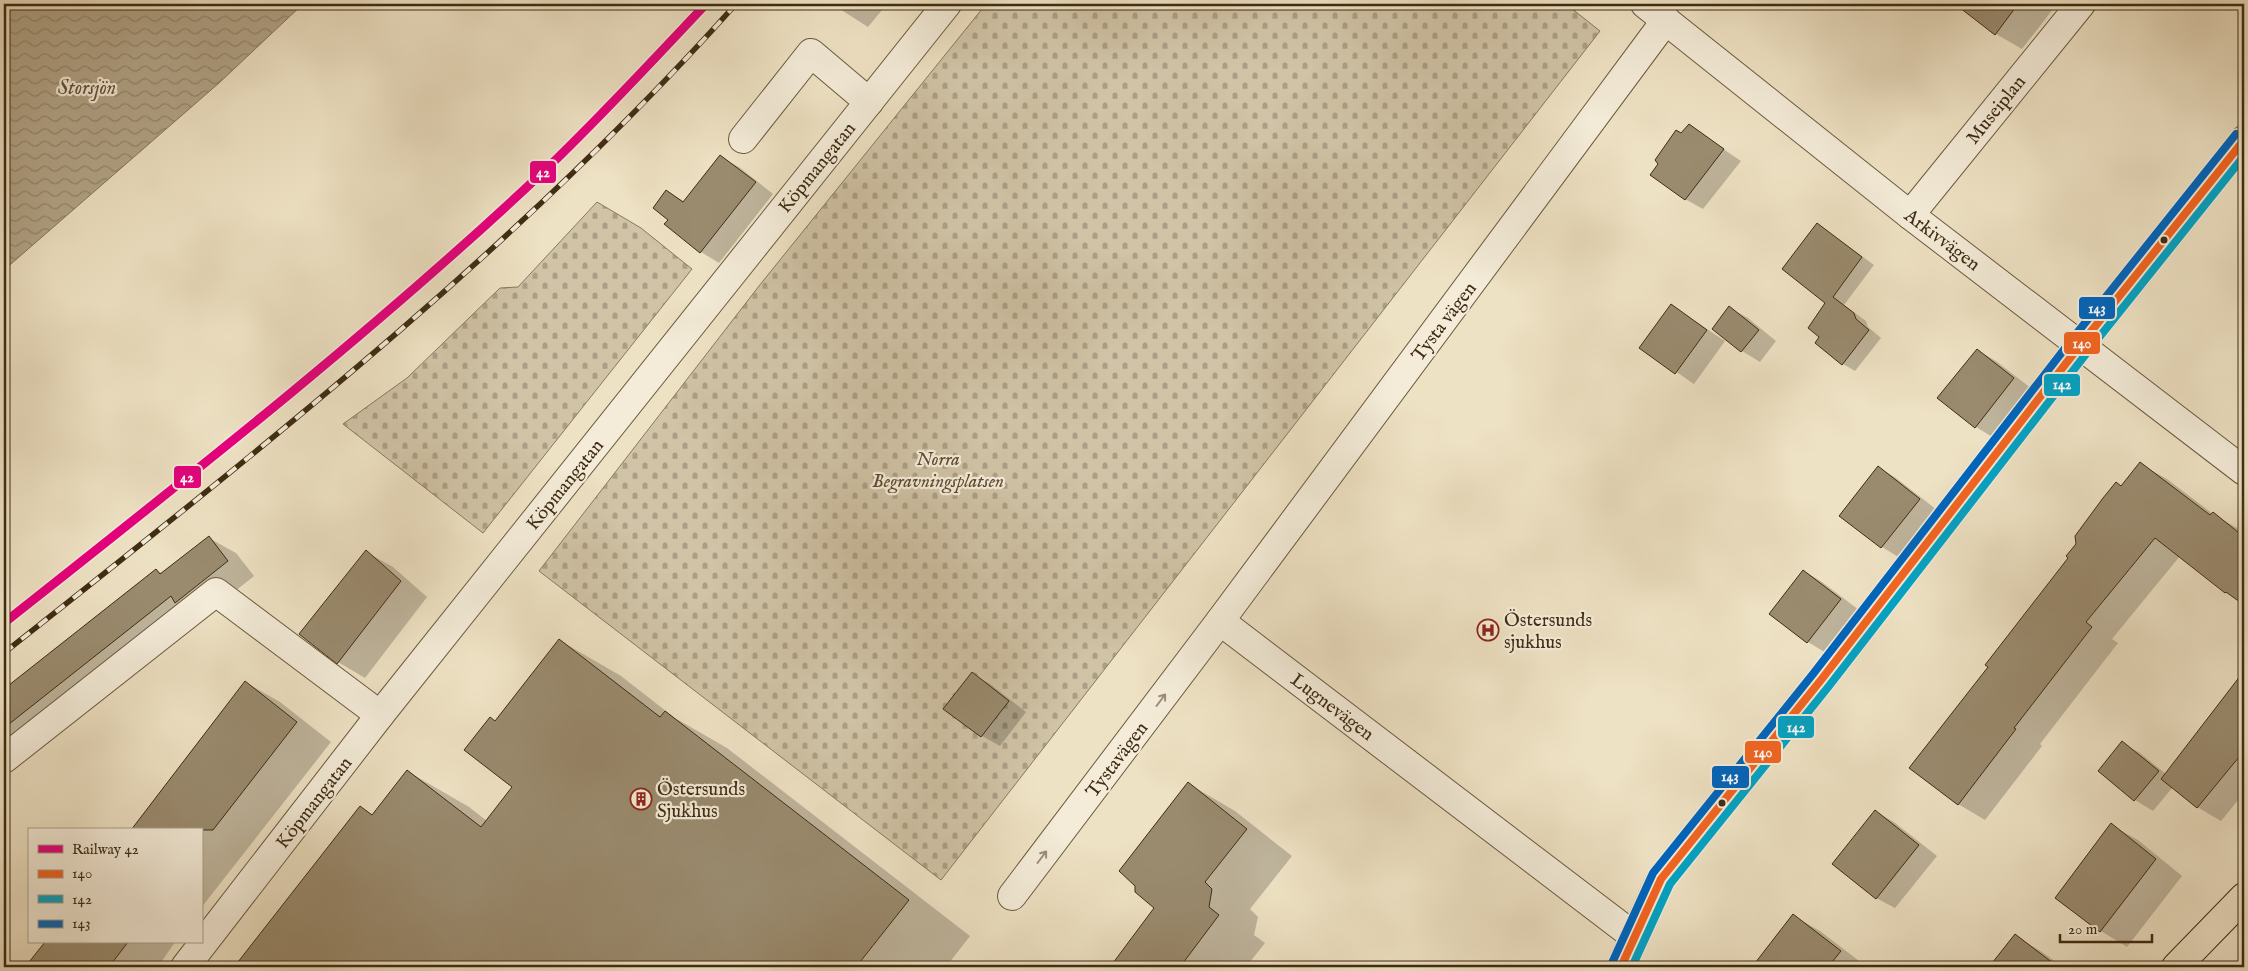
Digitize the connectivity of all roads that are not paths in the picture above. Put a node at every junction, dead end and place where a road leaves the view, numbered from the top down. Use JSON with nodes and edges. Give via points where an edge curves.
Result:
{"nodes":[{"id":1,"x":947,"y":4,"type":"edge"},
{"id":2,"x":2080,"y":4,"type":"edge"},
{"id":3,"x":1655,"y":12,"type":"edge"},
{"id":4,"x":869,"y":102,"type":"junction"},
{"id":5,"x":743,"y":139,"type":"dead end"},
{"id":6,"x":2244,"y":140,"type":"edge"},
{"id":7,"x":1910,"y":215,"type":"junction"},
{"id":8,"x":2080,"y":344,"type":"junction"},
{"id":9,"x":2244,"y":471,"type":"edge"},
{"id":10,"x":1220,"y":622,"type":"junction"},
{"id":11,"x":380,"y":715,"type":"junction"},
{"id":12,"x":4,"y":759,"type":"edge"},
{"id":13,"x":1012,"y":896,"type":"dead end"},
{"id":14,"x":2244,"y":897,"type":"edge"},
{"id":15,"x":1635,"y":937,"type":"junction"},
{"id":16,"x":185,"y":967,"type":"edge"},
{"id":17,"x":1620,"y":967,"type":"edge"},
{"id":18,"x":2176,"y":967,"type":"edge"}],
"edges":[{"from":1,"to":4,"type":"street","name":"Köpmangatan"},
{"from":2,"to":7,"type":"street","name":"Museiplan"},
{"from":3,"to":7,"type":"street","name":"Arkivvägen"},
{"from":3,"to":10,"type":"street","name":"Tysta vägen"},
{"from":4,"to":5,"type":"street","via":[[811,53]]},
{"from":4,"to":11,"type":"street","name":"Köpmangatan"},
{"from":6,"to":8,"type":"street"},
{"from":7,"to":8,"type":"street","name":"Arkivvägen"},
{"from":8,"to":9,"type":"street","name":"Arkivvägen"},
{"from":8,"to":15,"type":"street","via":[[1821,680],[1661,879]]},
{"from":13,"to":10,"type":"street","name":"Tystavägen","one_way":true},
{"from":10,"to":15,"type":"street","name":"Lugnevägen"},
{"from":11,"to":12,"type":"street","via":[[216,592]]},
{"from":11,"to":16,"type":"street","name":"Köpmangatan"},
{"from":14,"to":18,"type":"main road"},
{"from":15,"to":17,"type":"street"}]}
